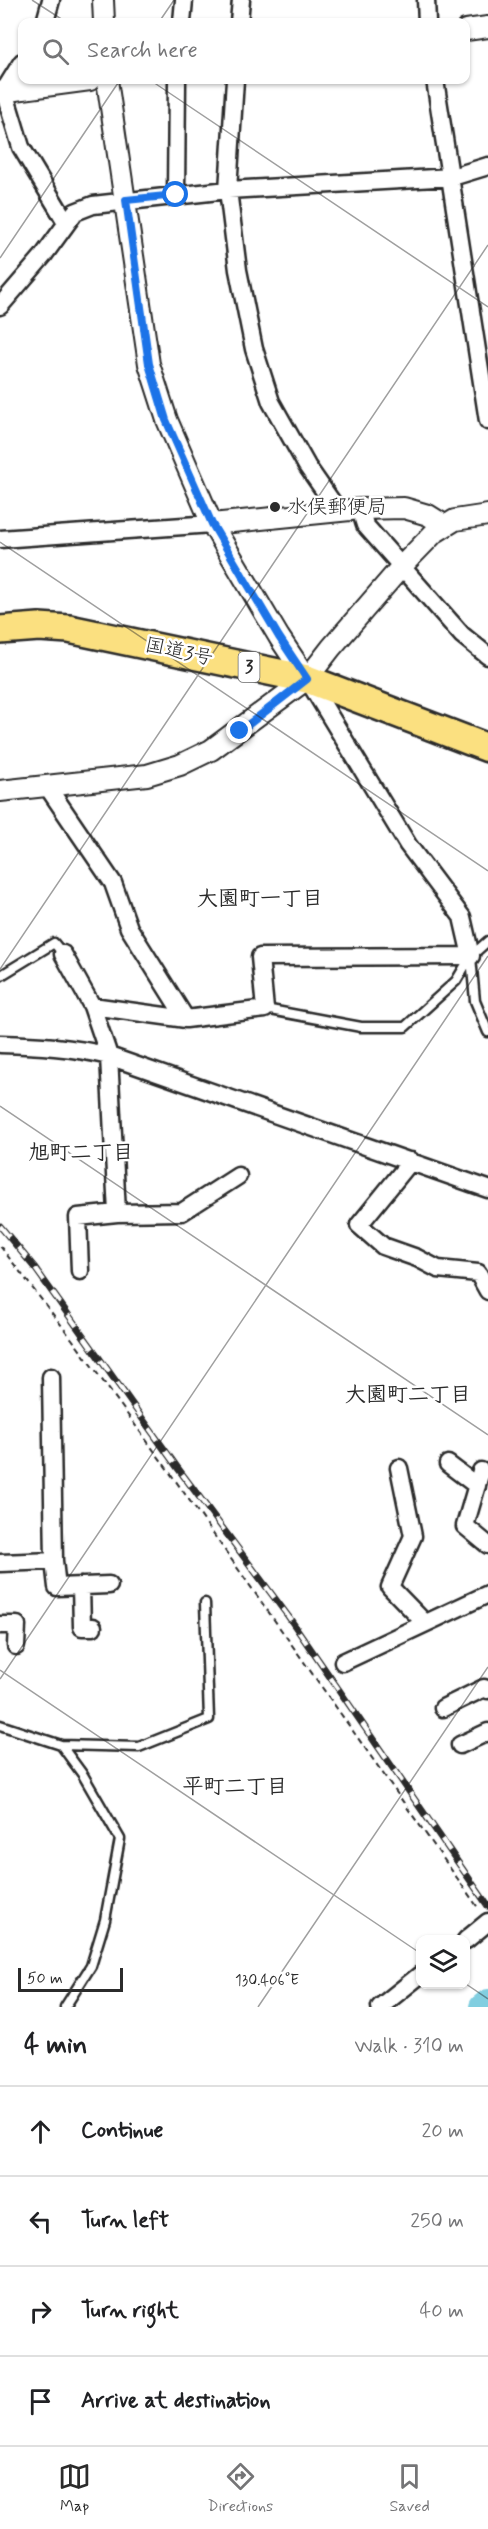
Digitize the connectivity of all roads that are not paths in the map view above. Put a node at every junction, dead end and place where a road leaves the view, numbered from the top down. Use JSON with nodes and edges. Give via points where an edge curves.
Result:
{"nodes":[{"id":1,"x":51,"y":0,"type":"edge"},
{"id":2,"x":103,"y":0,"type":"edge"},
{"id":3,"x":184,"y":0,"type":"edge"},
{"id":4,"x":241,"y":0,"type":"edge"},
{"id":5,"x":426,"y":0,"type":"edge"},
{"id":6,"x":46,"y":18,"type":"edge"},
{"id":7,"x":104,"y":18,"type":"edge"},
{"id":8,"x":182,"y":18,"type":"edge"},
{"id":9,"x":239,"y":18,"type":"edge"},
{"id":10,"x":427,"y":18,"type":"edge"},
{"id":11,"x":488,"y":27,"type":"edge"},
{"id":12,"x":470,"y":29,"type":"edge"},
{"id":13,"x":18,"y":68,"type":"edge"},
{"id":14,"x":61,"y":84,"type":"edge"},
{"id":15,"x":107,"y":84,"type":"edge"},
{"id":16,"x":177,"y":84,"type":"edge"},
{"id":17,"x":235,"y":84,"type":"edge"},
{"id":18,"x":436,"y":84,"type":"edge"},
{"id":19,"x":2,"y":92,"type":"edge"},
{"id":20,"x":488,"y":166,"type":"edge"},
{"id":21,"x":452,"y":177,"type":"junction"},
{"id":22,"x":228,"y":190,"type":"junction"},
{"id":23,"x":176,"y":195,"type":"junction"},
{"id":24,"x":126,"y":200,"type":"junction"},
{"id":25,"x":66,"y":222,"type":"junction"},
{"id":26,"x":0,"y":306,"type":"edge"},
{"id":27,"x":488,"y":421,"type":"edge"},
{"id":28,"x":360,"y":509,"type":"junction"},
{"id":29,"x":339,"y":512,"type":"junction"},
{"id":30,"x":488,"y":515,"type":"edge"},
{"id":31,"x":212,"y":524,"type":"junction"},
{"id":32,"x":444,"y":525,"type":"junction"},
{"id":33,"x":0,"y":539,"type":"edge"},
{"id":34,"x":402,"y":566,"type":"junction"},
{"id":35,"x":0,"y":630,"type":"edge"},
{"id":36,"x":488,"y":656,"type":"edge"},
{"id":37,"x":307,"y":679,"type":"junction"},
{"id":38,"x":488,"y":748,"type":"edge"},
{"id":39,"x":47,"y":786,"type":"junction"},
{"id":40,"x":0,"y":790,"type":"edge"},
{"id":41,"x":488,"y":941,"type":"edge"},
{"id":42,"x":63,"y":954,"type":"joint"},
{"id":43,"x":471,"y":956,"type":"junction"},
{"id":44,"x":0,"y":976,"type":"edge"},
{"id":45,"x":92,"y":1006,"type":"junction"},
{"id":46,"x":265,"y":1009,"type":"junction"},
{"id":47,"x":186,"y":1019,"type":"junction"},
{"id":48,"x":488,"y":1032,"type":"edge"},
{"id":49,"x":0,"y":1044,"type":"edge"},
{"id":50,"x":109,"y":1056,"type":"junction"},
{"id":51,"x":411,"y":1161,"type":"junction"},
{"id":52,"x":238,"y":1176,"type":"dead end"},
{"id":53,"x":488,"y":1189,"type":"edge"},
{"id":54,"x":117,"y":1213,"type":"junction"},
{"id":55,"x":80,"y":1271,"type":"dead end"},
{"id":56,"x":488,"y":1291,"type":"edge"},
{"id":57,"x":51,"y":1377,"type":"dead end"},
{"id":58,"x":448,"y":1464,"type":"dead end"},
{"id":59,"x":399,"y":1468,"type":"dead end"},
{"id":60,"x":488,"y":1545,"type":"edge"},
{"id":61,"x":54,"y":1562,"type":"junction"},
{"id":62,"x":0,"y":1563,"type":"edge"},
{"id":63,"x":109,"y":1585,"type":"dead end"},
{"id":64,"x":81,"y":1586,"type":"junction"},
{"id":65,"x":488,"y":1594,"type":"edge"},
{"id":66,"x":205,"y":1603,"type":"dead end"},
{"id":67,"x":425,"y":1623,"type":"junction"},
{"id":68,"x":0,"y":1625,"type":"edge"},
{"id":69,"x":82,"y":1628,"type":"dead end"},
{"id":70,"x":16,"y":1646,"type":"dead end"},
{"id":71,"x":343,"y":1662,"type":"dead end"},
{"id":72,"x":488,"y":1690,"type":"edge"},
{"id":73,"x":442,"y":1708,"type":"dead end"},
{"id":74,"x":0,"y":1725,"type":"edge"},
{"id":75,"x":488,"y":1731,"type":"edge"},
{"id":76,"x":61,"y":1745,"type":"junction"},
{"id":77,"x":460,"y":1745,"type":"dead end"},
{"id":78,"x":485,"y":1917,"type":"edge"},
{"id":79,"x":469,"y":1935,"type":"edge"},
{"id":80,"x":416,"y":1978,"type":"edge"},
{"id":81,"x":65,"y":2007,"type":"edge"},
{"id":82,"x":380,"y":2007,"type":"edge"}],
"edges":[{"from":1,"to":6,"type":"street"},
{"from":2,"to":7,"type":"street"},
{"from":3,"to":8,"type":"street"},
{"from":4,"to":9,"type":"street"},
{"from":5,"to":10,"type":"street"},
{"from":11,"to":12,"type":"street"},
{"from":13,"to":19,"type":"street"},
{"from":14,"to":19,"type":"street"},
{"from":15,"to":24,"type":"street"},
{"from":16,"to":23,"type":"street"},
{"from":17,"to":22,"type":"street"},
{"from":18,"to":21,"type":"street"},
{"from":19,"to":25,"type":"street","via":[[21,147]]},
{"from":20,"to":21,"type":"street"},
{"from":21,"to":22,"type":"street"},
{"from":21,"to":27,"type":"street"},
{"from":22,"to":23,"type":"street"},
{"from":22,"to":29,"type":"street","via":[[238,270],[254,349],[272,402],[307,466]]},
{"from":23,"to":24,"type":"street"},
{"from":24,"to":25,"type":"street","via":[[93,205],[75,212]]},
{"from":24,"to":31,"type":"street","via":[[149,364],[166,420]]},
{"from":25,"to":26,"type":"street"},
{"from":28,"to":29,"type":"street"},
{"from":28,"to":32,"type":"street","via":[[404,508]]},
{"from":28,"to":34,"type":"street","via":[[365,525]]},
{"from":29,"to":31,"type":"street"},
{"from":30,"to":32,"type":"street"},
{"from":31,"to":33,"type":"street"},
{"from":31,"to":37,"type":"street"},
{"from":32,"to":34,"type":"street"},
{"from":34,"to":36,"type":"street","via":[[462,635]]},
{"from":34,"to":37,"type":"street"},
{"from":35,"to":37,"type":"highway","name":"国道3号","number":"3","via":[[69,629]]},
{"from":37,"to":38,"type":"highway","name":"国道3号","number":"3"},
{"from":37,"to":39,"type":"street","via":[[240,731],[180,765],[147,775]]},
{"from":37,"to":43,"type":"street","via":[[408,845],[462,917]]},
{"from":39,"to":40,"type":"street"},
{"from":39,"to":47,"type":"street","via":[[113,882],[129,928]]},
{"from":41,"to":43,"type":"lane"},
{"from":42,"to":44,"type":"lane","via":[[54,943]]},
{"from":42,"to":45,"type":"street"},
{"from":43,"to":46,"type":"lane","via":[[456,981],[405,1027],[362,1027]]},
{"from":43,"to":46,"type":"street","via":[[260,957]]},
{"from":43,"to":48,"type":"lane","via":[[475,1001]]},
{"from":45,"to":47,"type":"street"},
{"from":45,"to":50,"type":"street"},
{"from":46,"to":47,"type":"street"},
{"from":49,"to":50,"type":"street","via":[[76,1048]]},
{"from":50,"to":51,"type":"street"},
{"from":50,"to":54,"type":"street"},
{"from":51,"to":53,"type":"street"},
{"from":51,"to":56,"type":"street","via":[[359,1225],[383,1246],[438,1269],[478,1273]]},
{"from":52,"to":54,"type":"street","via":[[182,1212]]},
{"from":54,"to":55,"type":"street","via":[[78,1217]]},
{"from":57,"to":61,"type":"street"},
{"from":58,"to":60,"type":"street","via":[[479,1478],[465,1526]]},
{"from":59,"to":67,"type":"street","via":[[412,1536],[390,1587]]},
{"from":61,"to":62,"type":"street"},
{"from":61,"to":64,"type":"street","via":[[57,1587]]},
{"from":63,"to":64,"type":"street"},
{"from":64,"to":69,"type":"street"},
{"from":65,"to":67,"type":"street"},
{"from":66,"to":76,"type":"lane","via":[[209,1719],[139,1748]]},
{"from":67,"to":71,"type":"street"},
{"from":68,"to":70,"type":"street","via":[[17,1625]]},
{"from":72,"to":73,"type":"street","via":[[484,1688]]},
{"from":74,"to":76,"type":"lane"},
{"from":75,"to":77,"type":"street"},
{"from":76,"to":81,"type":"lane","via":[[120,1839],[105,1920],[91,1966]]},
{"from":78,"to":79,"type":"street"},
{"from":80,"to":82,"type":"street"}]}
